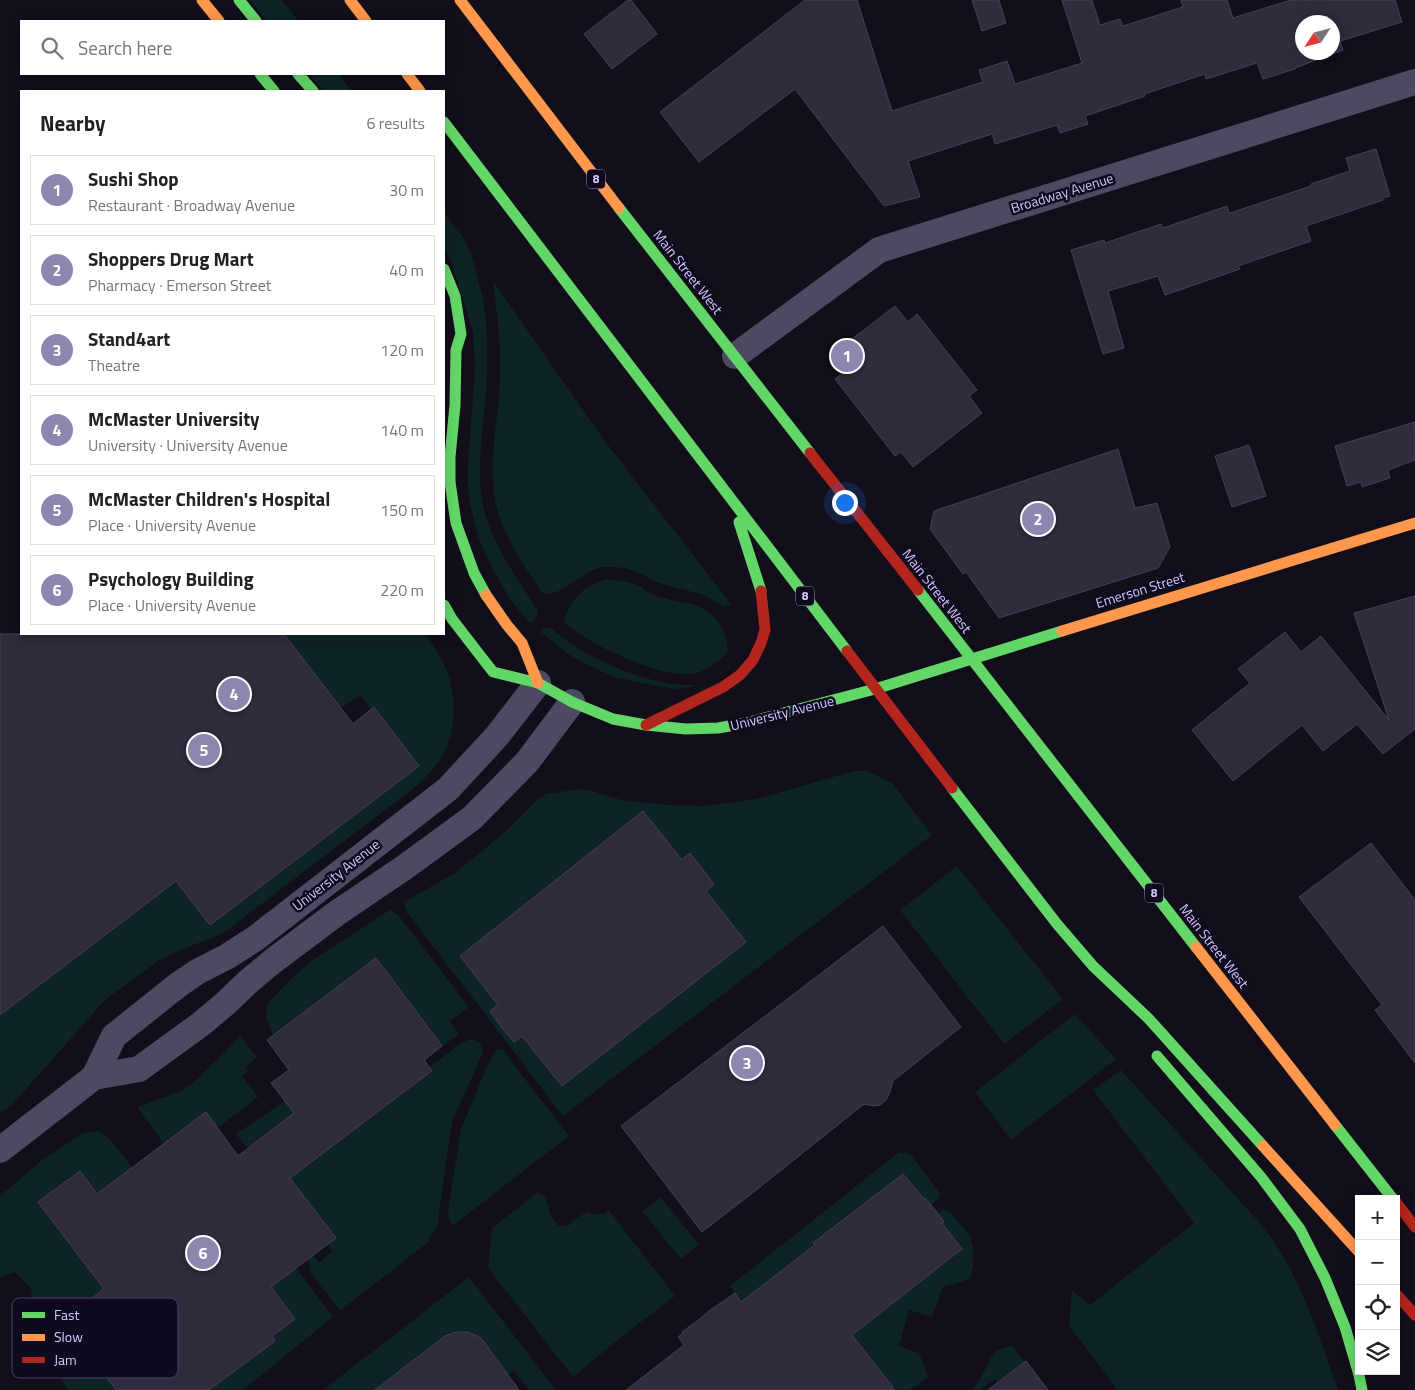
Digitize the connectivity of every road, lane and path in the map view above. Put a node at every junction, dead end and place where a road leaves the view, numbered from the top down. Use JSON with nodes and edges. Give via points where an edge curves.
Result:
{"nodes":[{"id":1,"x":202,"y":0,"type":"edge"},
{"id":2,"x":239,"y":0,"type":"edge"},
{"id":3,"x":350,"y":0,"type":"edge"},
{"id":4,"x":460,"y":0,"type":"edge"},
{"id":5,"x":217,"y":20,"type":"edge"},
{"id":6,"x":255,"y":20,"type":"edge"},
{"id":7,"x":365,"y":20,"type":"edge"},
{"id":8,"x":261,"y":75,"type":"edge"},
{"id":9,"x":299,"y":75,"type":"edge"},
{"id":10,"x":408,"y":75,"type":"edge"},
{"id":11,"x":1415,"y":82,"type":"edge"},
{"id":12,"x":273,"y":90,"type":"edge"},
{"id":13,"x":312,"y":90,"type":"edge"},
{"id":14,"x":419,"y":90,"type":"edge"},
{"id":15,"x":445,"y":123,"type":"edge"},
{"id":16,"x":445,"y":271,"type":"edge"},
{"id":17,"x":735,"y":356,"type":"junction"},
{"id":18,"x":734,"y":504,"type":"junction"},
{"id":19,"x":1415,"y":523,"type":"edge"},
{"id":20,"x":445,"y":607,"type":"edge"},
{"id":21,"x":971,"y":659,"type":"junction"},
{"id":22,"x":538,"y":683,"type":"junction"},
{"id":23,"x":875,"y":688,"type":"junction"},
{"id":24,"x":572,"y":702,"type":"junction"},
{"id":25,"x":646,"y":726,"type":"junction"},
{"id":26,"x":1093,"y":966,"type":"junction"},
{"id":27,"x":1120,"y":1006,"type":"dead end"},
{"id":28,"x":1148,"y":1045,"type":"dead end"},
{"id":29,"x":94,"y":1077,"type":"junction"},
{"id":30,"x":0,"y":1150,"type":"edge"},
{"id":31,"x":1390,"y":1195,"type":"edge"},
{"id":32,"x":1400,"y":1207,"type":"edge"},
{"id":33,"x":1415,"y":1227,"type":"edge"},
{"id":34,"x":1355,"y":1248,"type":"edge"},
{"id":35,"x":1400,"y":1298,"type":"edge"},
{"id":36,"x":1415,"y":1315,"type":"edge"},
{"id":37,"x":1362,"y":1390,"type":"edge"}],
"edges":[{"from":1,"to":5,"type":"main road"},
{"from":2,"to":6,"type":"main road"},
{"from":3,"to":7,"type":"main road"},
{"from":4,"to":17,"type":"main road","name":"Main Street West","number":"8"},
{"from":8,"to":12,"type":"main road"},
{"from":9,"to":13,"type":"main road"},
{"from":10,"to":14,"type":"main road"},
{"from":11,"to":17,"type":"street","name":"Broadway Avenue","via":[[879,250]]},
{"from":15,"to":18,"type":"main road","number":"8"},
{"from":16,"to":22,"type":"main road","via":[[455,296],[461,334],[456,350],[450,457],[456,522],[474,573],[522,643]]},
{"from":17,"to":21,"type":"main road","name":"Main Street West","number":"8"},
{"from":18,"to":23,"type":"main road","number":"8"},
{"from":18,"to":25,"type":"main road","via":[[762,594],[765,630],[762,643],[740,675]]},
{"from":19,"to":21,"type":"main road","name":"Emerson Street"},
{"from":20,"to":22,"type":"main road","via":[[493,672]]},
{"from":21,"to":23,"type":"main road","name":"Emerson Street"},
{"from":21,"to":31,"type":"main road","name":"Main Street West","number":"8"},
{"from":22,"to":24,"type":"main road","name":"University Avenue"},
{"from":22,"to":29,"type":"street","name":"University Avenue","via":[[497,736],[448,789],[256,938],[178,985],[114,1036]]},
{"from":23,"to":25,"type":"main road","name":"University Avenue","via":[[718,728]]},
{"from":23,"to":26,"type":"main road","number":"8","via":[[1014,870]]},
{"from":24,"to":25,"type":"main road","name":"University Avenue","via":[[613,718]]},
{"from":24,"to":29,"type":"street","name":"University Avenue","via":[[527,762],[472,818],[273,961],[201,1024],[139,1070]]},
{"from":26,"to":27,"type":"main road"},
{"from":26,"to":34,"type":"main road","number":"8","via":[[1148,1019]]},
{"from":28,"to":37,"type":"main road","via":[[1261,1177],[1300,1229],[1345,1327]]},
{"from":29,"to":30,"type":"street","name":"University Avenue"},
{"from":32,"to":33,"type":"main road"},
{"from":35,"to":36,"type":"main road"}]}
